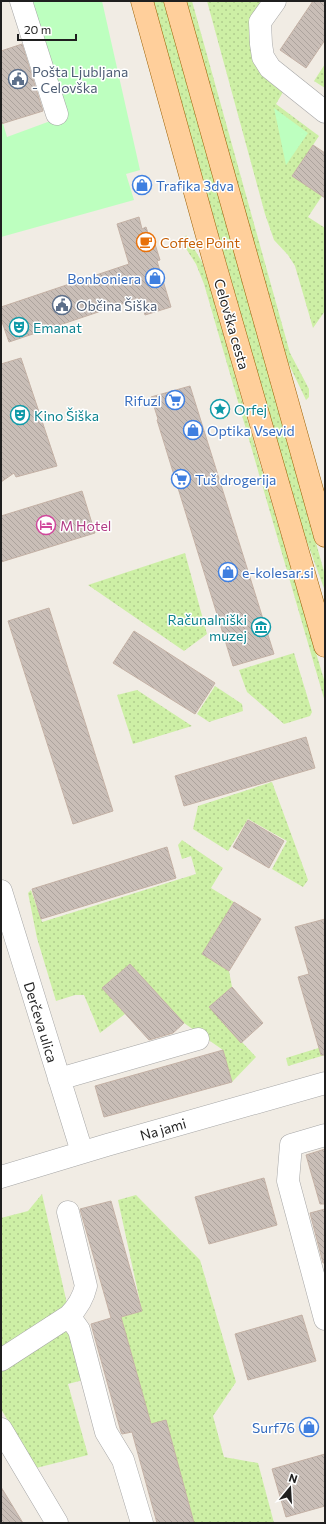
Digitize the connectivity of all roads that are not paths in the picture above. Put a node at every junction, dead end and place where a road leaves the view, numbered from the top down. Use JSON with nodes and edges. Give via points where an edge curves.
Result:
{"nodes":[{"id":1,"x":20,"y":1,"type":"edge"},
{"id":2,"x":142,"y":1,"type":"edge"},
{"id":3,"x":175,"y":1,"type":"edge"},
{"id":4,"x":275,"y":1,"type":"edge"},
{"id":5,"x":325,"y":112,"type":"edge"},
{"id":6,"x":57,"y":114,"type":"dead end"},
{"id":7,"x":325,"y":536,"type":"edge"},
{"id":8,"x":325,"y":646,"type":"edge"},
{"id":9,"x":1,"y":891,"type":"edge"},
{"id":10,"x":198,"y":1040,"type":"dead end"},
{"id":11,"x":59,"y":1079,"type":"junction"},
{"id":12,"x":325,"y":1083,"type":"edge"},
{"id":13,"x":325,"y":1135,"type":"edge"},
{"id":14,"x":82,"y":1152,"type":"junction"},
{"id":15,"x":1,"y":1177,"type":"edge"},
{"id":16,"x":68,"y":1212,"type":"dead end"},
{"id":17,"x":69,"y":1316,"type":"junction"},
{"id":18,"x":325,"y":1319,"type":"edge"},
{"id":19,"x":1,"y":1360,"type":"edge"},
{"id":20,"x":4,"y":1440,"type":"edge"},
{"id":21,"x":57,"y":1523,"type":"edge"},
{"id":22,"x":142,"y":1523,"type":"edge"}],
"edges":[{"from":1,"to":6,"type":"street"},
{"from":2,"to":8,"type":"main road","name":"Celovška cesta"},
{"from":3,"to":7,"type":"main road"},
{"from":4,"to":5,"type":"street","via":[[260,22],[263,57],[270,68]]},
{"from":9,"to":11,"type":"street","name":"Derčeva ulica"},
{"from":10,"to":11,"type":"street"},
{"from":11,"to":14,"type":"street","name":"Derčeva ulica"},
{"from":12,"to":14,"type":"street","name":"Na jami"},
{"from":13,"to":18,"type":"street","via":[[291,1145],[288,1181]]},
{"from":14,"to":15,"type":"street","name":"Na jami"},
{"from":16,"to":17,"type":"street","via":[[86,1286],[78,1308]]},
{"from":17,"to":19,"type":"street"},
{"from":17,"to":22,"type":"street","via":[[79,1330],[106,1432],[123,1460]]},
{"from":20,"to":21,"type":"street"}]}
